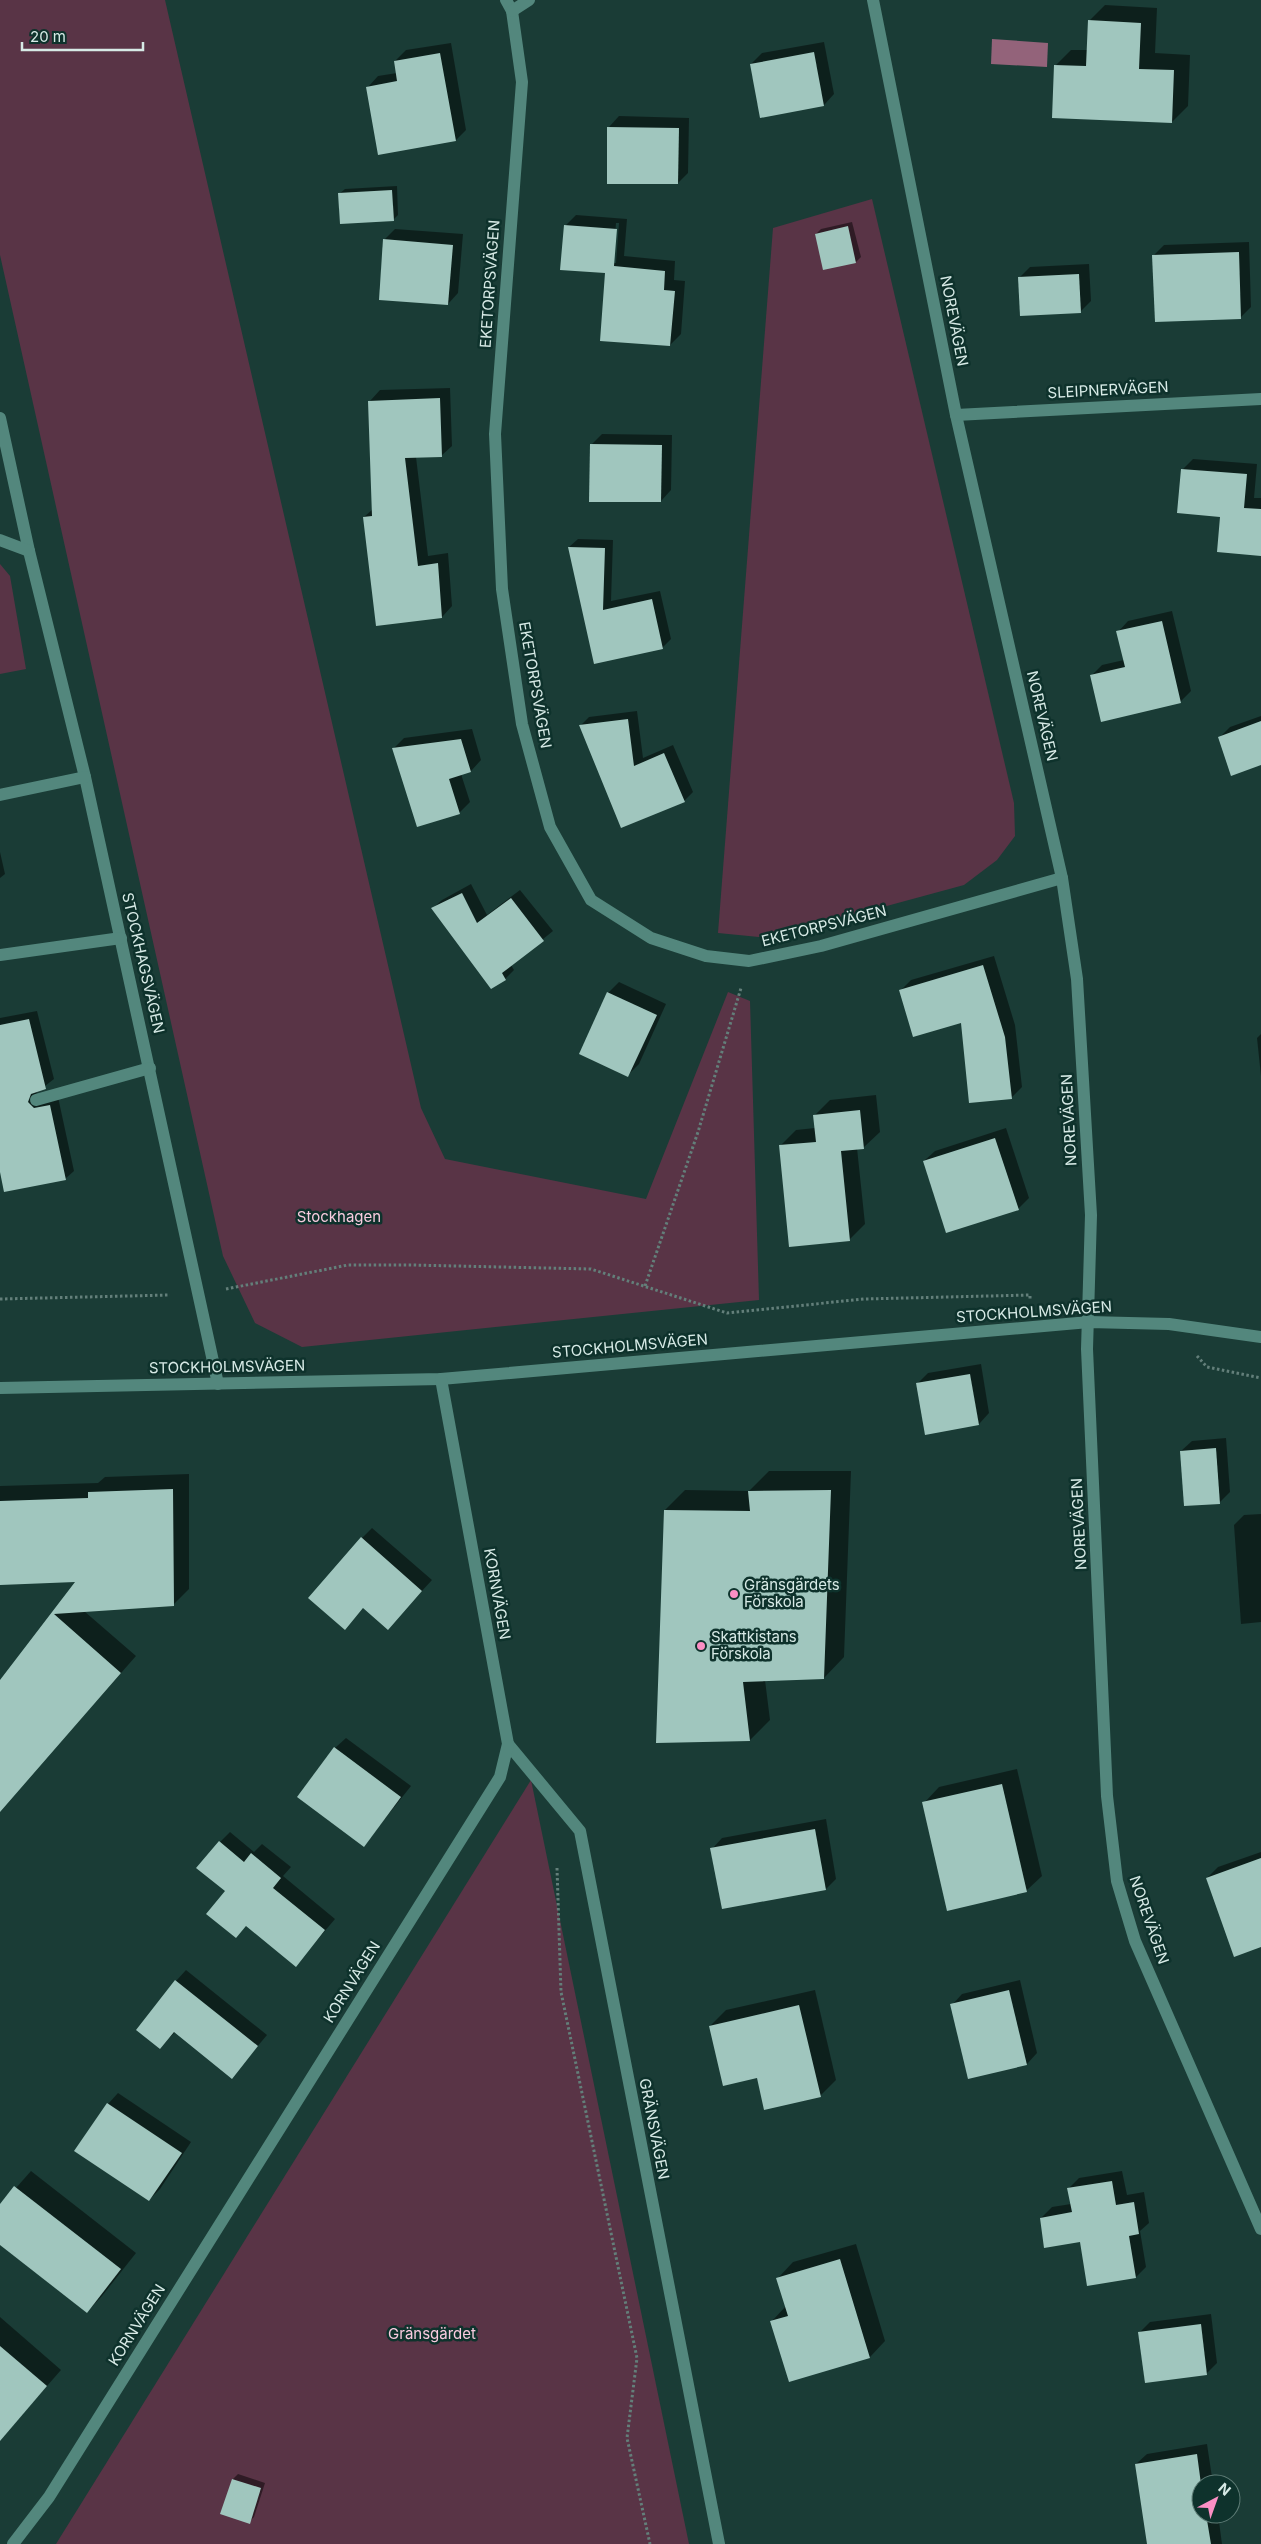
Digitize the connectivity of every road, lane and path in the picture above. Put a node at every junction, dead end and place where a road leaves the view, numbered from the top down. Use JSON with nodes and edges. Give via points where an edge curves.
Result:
{"nodes":[{"id":1,"x":529,"y":0,"type":"edge"},
{"id":2,"x":873,"y":0,"type":"edge"},
{"id":3,"x":509,"y":5,"type":"edge"},
{"id":4,"x":1261,"y":399,"type":"edge"},
{"id":5,"x":956,"y":414,"type":"junction"},
{"id":6,"x":0,"y":418,"type":"edge"},
{"id":7,"x":0,"y":540,"type":"edge"},
{"id":8,"x":29,"y":551,"type":"junction"},
{"id":9,"x":85,"y":777,"type":"junction"},
{"id":10,"x":0,"y":795,"type":"edge"},
{"id":11,"x":1062,"y":878,"type":"junction"},
{"id":12,"x":121,"y":938,"type":"junction"},
{"id":13,"x":0,"y":955,"type":"edge"},
{"id":14,"x":748,"y":961,"type":"junction"},
{"id":15,"x":150,"y":1068,"type":"junction"},
{"id":16,"x":36,"y":1100,"type":"dead end"},
{"id":17,"x":645,"y":1286,"type":"junction"},
{"id":18,"x":197,"y":1294,"type":"junction"},
{"id":19,"x":0,"y":1299,"type":"edge"},
{"id":20,"x":1089,"y":1322,"type":"junction"},
{"id":21,"x":1029,"y":1327,"type":"junction"},
{"id":22,"x":1261,"y":1338,"type":"edge"},
{"id":23,"x":440,"y":1379,"type":"junction"},
{"id":24,"x":218,"y":1384,"type":"junction"},
{"id":25,"x":0,"y":1388,"type":"edge"},
{"id":26,"x":508,"y":1744,"type":"junction"},
{"id":27,"x":580,"y":1832,"type":"junction"},
{"id":28,"x":1261,"y":2229,"type":"edge"},
{"id":29,"x":13,"y":2544,"type":"edge"},
{"id":30,"x":650,"y":2544,"type":"edge"},
{"id":31,"x":719,"y":2544,"type":"edge"}],
"edges":[{"from":1,"to":3,"type":"street"},
{"from":2,"to":5,"type":"street","name":"NOREVÄGEN"},
{"from":3,"to":14,"type":"street","name":"EKETORPSVÄGEN","via":[[522,82],[495,434],[502,589],[522,724],[550,827],[591,900],[651,938],[706,956]]},
{"from":4,"to":5,"type":"street","name":"SLEIPNERVÄGEN"},
{"from":5,"to":11,"type":"street","name":"NOREVÄGEN"},
{"from":6,"to":8,"type":"street","name":"STOCKHAGSVÄGEN"},
{"from":7,"to":8,"type":"street"},
{"from":8,"to":9,"type":"street","name":"STOCKHAGSVÄGEN"},
{"from":9,"to":10,"type":"street"},
{"from":9,"to":12,"type":"street","name":"STOCKHAGSVÄGEN"},
{"from":11,"to":14,"type":"street","name":"EKETORPSVÄGEN","via":[[821,946]]},
{"from":11,"to":20,"type":"street","name":"NOREVÄGEN","via":[[1077,979],[1091,1215]]},
{"from":12,"to":13,"type":"street"},
{"from":12,"to":15,"type":"street","name":"STOCKHAGSVÄGEN"},
{"from":14,"to":17,"type":"path","via":[[698,1132]]},
{"from":15,"to":16,"type":"street"},
{"from":15,"to":18,"type":"street","name":"STOCKHAGSVÄGEN"},
{"from":17,"to":18,"type":"path","via":[[591,1269],[348,1265]]},
{"from":17,"to":21,"type":"path","via":[[727,1312],[864,1298],[1030,1295]]},
{"from":18,"to":19,"type":"path"},
{"from":18,"to":24,"type":"street","name":"STOCKHAGSVÄGEN"},
{"from":20,"to":21,"type":"street","name":"STOCKHOLMSVÄGEN"},
{"from":20,"to":22,"type":"street","name":"STOCKHOLMSVÄGEN","via":[[1169,1324]]},
{"from":20,"to":28,"type":"street","name":"NOREVÄGEN","via":[[1087,1349],[1107,1796],[1117,1882],[1135,1941]]},
{"from":21,"to":23,"type":"street","name":"STOCKHOLMSVÄGEN"},
{"from":23,"to":24,"type":"street","name":"STOCKHOLMSVÄGEN"},
{"from":23,"to":26,"type":"street","name":"KORNVÄGEN"},
{"from":24,"to":25,"type":"street","name":"STOCKHOLMSVÄGEN"},
{"from":26,"to":27,"type":"street","name":"GRÄNSVÄGEN"},
{"from":26,"to":29,"type":"street","name":"KORNVÄGEN","via":[[500,1777],[49,2497]]},
{"from":27,"to":30,"type":"path","via":[[556,1863],[561,1992],[637,2358],[628,2438]]},
{"from":27,"to":31,"type":"street","name":"GRÄNSVÄGEN"}]}
